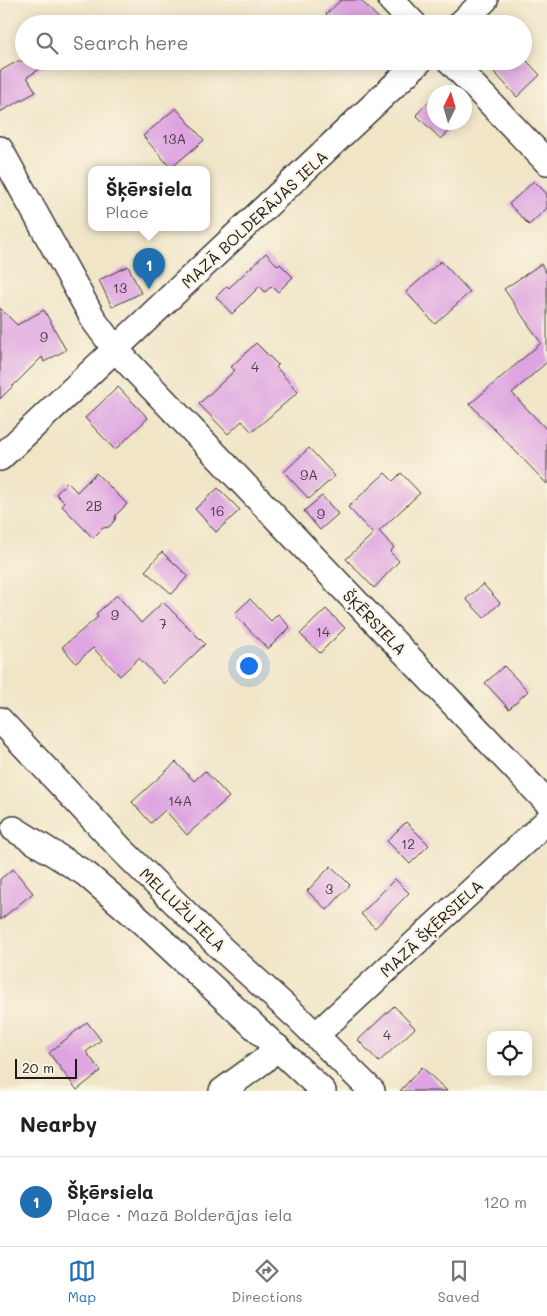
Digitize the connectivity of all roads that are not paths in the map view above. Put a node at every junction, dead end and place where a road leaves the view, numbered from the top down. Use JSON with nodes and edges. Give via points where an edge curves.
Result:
{"nodes":[{"id":1,"x":391,"y":0,"type":"edge"},
{"id":2,"x":484,"y":0,"type":"edge"},
{"id":3,"x":405,"y":15,"type":"edge"},
{"id":4,"x":469,"y":15,"type":"edge"},
{"id":5,"x":411,"y":70,"type":"edge"},
{"id":6,"x":459,"y":70,"type":"edge"},
{"id":7,"x":0,"y":149,"type":"edge"},
{"id":8,"x":547,"y":162,"type":"edge"},
{"id":9,"x":115,"y":350,"type":"junction"},
{"id":10,"x":0,"y":458,"type":"edge"},
{"id":11,"x":0,"y":720,"type":"edge"},
{"id":12,"x":547,"y":802,"type":"edge"},
{"id":13,"x":547,"y":821,"type":"edge"},
{"id":14,"x":14,"y":829,"type":"dead end"},
{"id":15,"x":316,"y":1035,"type":"junction"},
{"id":16,"x":277,"y":1047,"type":"junction"},
{"id":17,"x":222,"y":1091,"type":"edge"},
{"id":18,"x":323,"y":1091,"type":"edge"},
{"id":19,"x":372,"y":1091,"type":"edge"}],
"edges":[{"from":1,"to":3,"type":"street"},
{"from":2,"to":4,"type":"street"},
{"from":5,"to":9,"type":"street","name":"MAZĀ BOLDERĀJAS IELA"},
{"from":6,"to":8,"type":"street"},
{"from":7,"to":9,"type":"street","name":"ŠĶĒRSIELA","via":[[95,322]]},
{"from":9,"to":10,"type":"street","name":"MAZĀ BOLDERĀJAS IELA"},
{"from":9,"to":12,"type":"street","name":"ŠĶĒRSIELA"},
{"from":11,"to":15,"type":"street","name":"MELLUŽU IELA","via":[[122,850]]},
{"from":13,"to":15,"type":"street","name":"MAZĀ ŠĶĒRSIELA"},
{"from":14,"to":16,"type":"street","via":[[86,874]]},
{"from":15,"to":19,"type":"street","name":"MELLUŽU IELA"},
{"from":16,"to":17,"type":"street"},
{"from":16,"to":18,"type":"street"}]}
